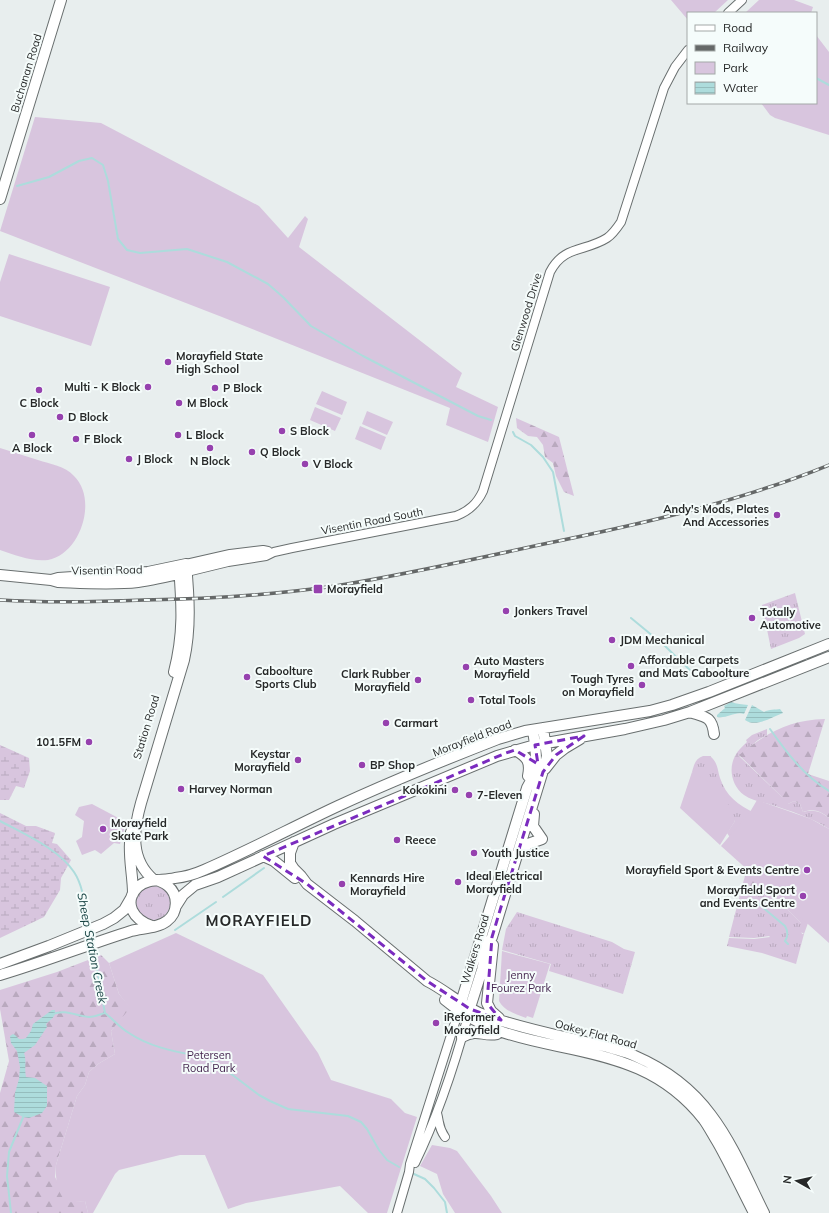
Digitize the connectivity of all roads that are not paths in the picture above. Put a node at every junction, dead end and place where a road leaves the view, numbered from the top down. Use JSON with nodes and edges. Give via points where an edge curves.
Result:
{"nodes":[{"id":1,"x":61,"y":0,"type":"edge"},
{"id":2,"x":742,"y":0,"type":"edge"},
{"id":3,"x":729,"y":12,"type":"edge"},
{"id":4,"x":687,"y":51,"type":"edge"},
{"id":5,"x":0,"y":199,"type":"edge"},
{"id":6,"x":473,"y":506,"type":"joint"},
{"id":7,"x":183,"y":569,"type":"junction"},
{"id":8,"x":0,"y":575,"type":"edge"},
{"id":9,"x":829,"y":644,"type":"edge"},
{"id":10,"x":829,"y":657,"type":"edge"},
{"id":11,"x":690,"y":712,"type":"junction"},
{"id":12,"x":538,"y":729,"type":"junction"},
{"id":13,"x":714,"y":734,"type":"dead end"},
{"id":14,"x":584,"y":736,"type":"junction"},
{"id":15,"x":540,"y":744,"type":"junction"},
{"id":16,"x":515,"y":750,"type":"junction"},
{"id":17,"x":543,"y":772,"type":"junction"},
{"id":18,"x":527,"y":788,"type":"junction"},
{"id":19,"x":536,"y":794,"type":"junction"},
{"id":20,"x":294,"y":842,"type":"junction"},
{"id":21,"x":263,"y":856,"type":"junction"},
{"id":22,"x":517,"y":856,"type":"junction"},
{"id":23,"x":156,"y":880,"type":"junction"},
{"id":24,"x":307,"y":884,"type":"junction"},
{"id":25,"x":132,"y":896,"type":"junction"},
{"id":26,"x":176,"y":906,"type":"junction"},
{"id":27,"x":152,"y":926,"type":"junction"},
{"id":28,"x":492,"y":937,"type":"junction"},
{"id":29,"x":0,"y":964,"type":"edge"},
{"id":30,"x":0,"y":975,"type":"edge"},
{"id":31,"x":460,"y":1007,"type":"junction"},
{"id":32,"x":469,"y":1013,"type":"junction"},
{"id":33,"x":501,"y":1020,"type":"junction"},
{"id":34,"x":503,"y":1033,"type":"junction"},
{"id":35,"x":462,"y":1037,"type":"junction"},
{"id":36,"x":437,"y":1113,"type":"junction"},
{"id":37,"x":445,"y":1136,"type":"dead end"},
{"id":38,"x":409,"y":1172,"type":"junction"},
{"id":39,"x":397,"y":1213,"type":"edge"},
{"id":40,"x":754,"y":1213,"type":"edge"},
{"id":41,"x":764,"y":1213,"type":"edge"}],
"edges":[{"from":1,"to":5,"type":"main road","name":"Buchanan Road"},
{"from":2,"to":3,"type":"street"},
{"from":4,"to":6,"type":"street","name":"Glenwood Drive","via":[[664,88],[621,222],[606,239],[572,251],[558,261],[550,272],[483,491]]},
{"from":6,"to":7,"type":"street","name":"Visentin Road South","via":[[456,516],[274,552],[263,550],[230,554]]},
{"from":7,"to":8,"type":"main road","name":"Visentin Road","via":[[149,580],[127,583],[58,582]]},
{"from":7,"to":23,"type":"main road","name":"Station Road","via":[[189,616],[187,647],[137,821],[138,857],[144,870]]},
{"from":7,"to":25,"type":"main road","name":"Station Road","via":[[180,646],[148,759],[130,839]]},
{"from":9,"to":12,"type":"main road","name":"Morayfield Road","via":[[672,705],[650,711]]},
{"from":10,"to":11,"type":"main road"},
{"from":11,"to":13,"type":"main road","via":[[706,717],[713,724]]},
{"from":11,"to":14,"type":"main road","via":[[625,729]]},
{"from":12,"to":15,"type":"main road","name":"Walkers Road"},
{"from":12,"to":23,"type":"main road","name":"Morayfield Road","via":[[498,739],[370,792],[203,870],[176,878]]},
{"from":14,"to":15,"type":"main road"},
{"from":14,"to":17,"type":"main road","via":[[556,755]]},
{"from":15,"to":16,"type":"main road"},
{"from":15,"to":17,"type":"main road","name":"Walkers Road","via":[[547,756]]},
{"from":15,"to":18,"type":"main road","name":"Walkers Road","via":[[532,780]]},
{"from":16,"to":18,"type":"main road","via":[[523,755],[529,764]]},
{"from":16,"to":20,"type":"main road","via":[[418,788]]},
{"from":17,"to":19,"type":"main road","name":"Walkers Road"},
{"from":18,"to":31,"type":"main road","name":"Walkers Road"},
{"from":19,"to":22,"type":"main road","name":"Walkers Road"},
{"from":19,"to":22,"type":"main road","via":[[533,824],[542,838],[528,844]]},
{"from":20,"to":21,"type":"main road"},
{"from":20,"to":24,"type":"main road","name":"Oakey Flat Road","via":[[290,864]]},
{"from":21,"to":24,"type":"main road","name":"Oakey Flat Road"},
{"from":21,"to":26,"type":"main road","via":[[195,886],[183,895]]},
{"from":22,"to":28,"type":"main road","name":"Walkers Road"},
{"from":23,"to":25,"type":"main road","via":[[143,883]]},
{"from":23,"to":26,"type":"main road","via":[[171,889]]},
{"from":24,"to":31,"type":"main road","name":"Oakey Flat Road","via":[[427,981],[432,990]]},
{"from":25,"to":27,"type":"main road","via":[[131,905],[135,916],[139,921]]},
{"from":25,"to":29,"type":"main road","via":[[124,910],[103,924]]},
{"from":26,"to":27,"type":"main road","via":[[168,920]]},
{"from":27,"to":30,"type":"main road"},
{"from":28,"to":32,"type":"main road","name":"Walkers Road"},
{"from":28,"to":33,"type":"main road","via":[[487,1003]]},
{"from":31,"to":32,"type":"main road","name":"Oakey Flat Road"},
{"from":31,"to":38,"type":"street","name":"Walkers Road"},
{"from":32,"to":33,"type":"main road","name":"Oakey Flat Road"},
{"from":32,"to":34,"type":"main road","name":"Oakey Flat Road","via":[[485,1026]]},
{"from":32,"to":35,"type":"street","name":"Walkers Road"},
{"from":33,"to":41,"type":"main road","name":"Oakey Flat Road","via":[[623,1052],[649,1063],[673,1078],[699,1101],[718,1125]]},
{"from":34,"to":35,"type":"main road","via":[[493,1035],[472,1032]]},
{"from":34,"to":40,"type":"main road","name":"Oakey Flat Road","via":[[621,1061],[638,1067],[670,1087],[704,1120]]},
{"from":35,"to":36,"type":"street","name":"Walkers Road"},
{"from":36,"to":37,"type":"street","via":[[439,1127]]},
{"from":36,"to":38,"type":"street","name":"Walkers Road"},
{"from":38,"to":39,"type":"street","name":"Walkers Road"}]}
